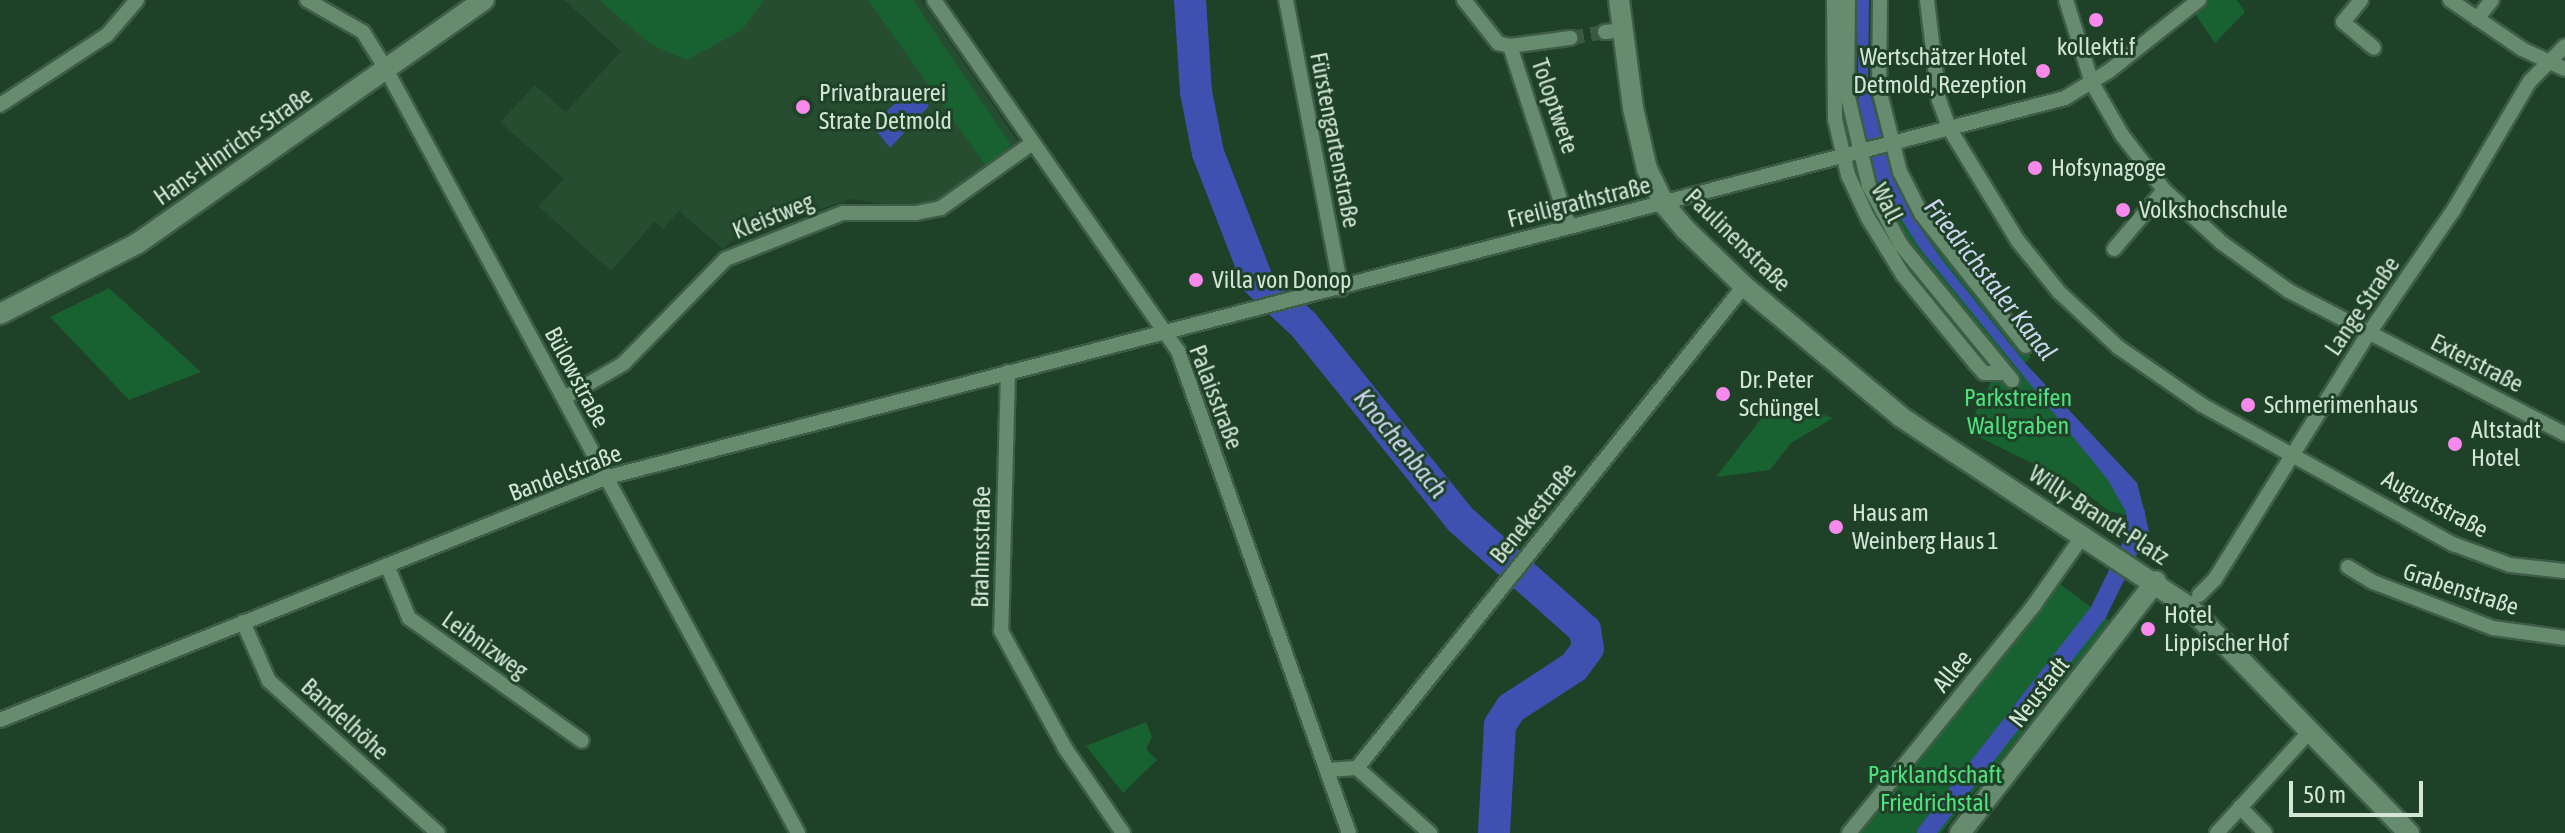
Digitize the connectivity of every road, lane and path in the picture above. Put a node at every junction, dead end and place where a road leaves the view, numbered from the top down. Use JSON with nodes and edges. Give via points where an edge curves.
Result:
{"nodes":[{"id":1,"x":137,"y":0,"type":"edge"},
{"id":2,"x":307,"y":0,"type":"edge"},
{"id":3,"x":484,"y":0,"type":"edge"},
{"id":4,"x":934,"y":0,"type":"edge"},
{"id":5,"x":1286,"y":0,"type":"edge"},
{"id":6,"x":1464,"y":0,"type":"edge"},
{"id":7,"x":1619,"y":0,"type":"edge"},
{"id":8,"x":1834,"y":0,"type":"edge"},
{"id":9,"x":1848,"y":0,"type":"edge"},
{"id":10,"x":1880,"y":0,"type":"edge"},
{"id":11,"x":1927,"y":0,"type":"edge"},
{"id":12,"x":2066,"y":0,"type":"edge"},
{"id":13,"x":2199,"y":0,"type":"edge"},
{"id":14,"x":2361,"y":0,"type":"edge"},
{"id":15,"x":2450,"y":0,"type":"edge"},
{"id":16,"x":2492,"y":0,"type":"edge"},
{"id":17,"x":2477,"y":19,"type":"junction"},
{"id":18,"x":1570,"y":38,"type":"tunnel mouth"},
{"id":19,"x":1510,"y":46,"type":"junction"},
{"id":20,"x":2565,"y":46,"type":"edge"},
{"id":21,"x":2374,"y":48,"type":"dead end"},
{"id":22,"x":2547,"y":60,"type":"junction"},
{"id":23,"x":386,"y":69,"type":"junction"},
{"id":24,"x":2565,"y":69,"type":"edge"},
{"id":25,"x":2092,"y":83,"type":"junction"},
{"id":26,"x":0,"y":105,"type":"edge"},
{"id":27,"x":1949,"y":128,"type":"junction"},
{"id":28,"x":1887,"y":143,"type":"junction"},
{"id":29,"x":1031,"y":144,"type":"junction"},
{"id":30,"x":1855,"y":151,"type":"junction"},
{"id":31,"x":2164,"y":190,"type":"junction"},
{"id":32,"x":1664,"y":204,"type":"junction"},
{"id":33,"x":1569,"y":227,"type":"junction"},
{"id":34,"x":2114,"y":249,"type":"dead end"},
{"id":35,"x":1744,"y":286,"type":"junction"},
{"id":36,"x":1341,"y":289,"type":"junction"},
{"id":37,"x":0,"y":314,"type":"edge"},
{"id":38,"x":2369,"y":333,"type":"junction"},
{"id":39,"x":1166,"y":334,"type":"junction"},
{"id":40,"x":2026,"y":346,"type":"dead end"},
{"id":41,"x":1008,"y":372,"type":"junction"},
{"id":42,"x":2008,"y":377,"type":"dead end"},
{"id":43,"x":564,"y":398,"type":"junction"},
{"id":44,"x":1901,"y":417,"type":"joint"},
{"id":45,"x":2565,"y":434,"type":"edge"},
{"id":46,"x":2292,"y":450,"type":"junction"},
{"id":47,"x":608,"y":477,"type":"junction"},
{"id":48,"x":2084,"y":534,"type":"junction"},
{"id":49,"x":387,"y":565,"type":"junction"},
{"id":50,"x":2348,"y":567,"type":"dead end"},
{"id":51,"x":2565,"y":571,"type":"edge"},
{"id":52,"x":2156,"y":581,"type":"junction"},
{"id":53,"x":2194,"y":600,"type":"junction"},
{"id":54,"x":243,"y":622,"type":"junction"},
{"id":55,"x":2565,"y":638,"type":"edge"},
{"id":56,"x":0,"y":720,"type":"edge"},
{"id":57,"x":2311,"y":730,"type":"junction"},
{"id":58,"x":582,"y":741,"type":"dead end"},
{"id":59,"x":1357,"y":768,"type":"junction"},
{"id":60,"x":1327,"y":770,"type":"junction"},
{"id":61,"x":2240,"y":807,"type":"junction"},
{"id":62,"x":438,"y":833,"type":"edge"},
{"id":63,"x":798,"y":833,"type":"edge"},
{"id":64,"x":1123,"y":833,"type":"edge"},
{"id":65,"x":1349,"y":833,"type":"edge"},
{"id":66,"x":1430,"y":833,"type":"edge"},
{"id":67,"x":1849,"y":833,"type":"edge"},
{"id":68,"x":1960,"y":833,"type":"edge"},
{"id":69,"x":2217,"y":833,"type":"edge"},
{"id":70,"x":2265,"y":833,"type":"edge"},
{"id":71,"x":2409,"y":833,"type":"edge"}],
"edges":[{"from":1,"to":26,"type":"street","via":[[107,35]]},
{"from":2,"to":23,"type":"street","name":"Bülowstraße","via":[[363,32]]},
{"from":3,"to":23,"type":"main road","name":"Hans-Hinrichs-Straße"},
{"from":4,"to":29,"type":"street","name":"Palaisstraße"},
{"from":5,"to":36,"type":"street","name":"Fürstengartenstraße"},
{"from":6,"to":19,"type":"street","name":"Toloptwete","via":[[1491,35]]},
{"from":7,"to":32,"type":"main road","name":"Paulinenstraße","via":[[1614,31],[1640,138]]},
{"from":8,"to":30,"type":"street","name":"Wall","via":[[1832,88]]},
{"from":9,"to":30,"type":"street","name":"Wall","via":[[1847,93]]},
{"from":10,"to":28,"type":"street","via":[[1879,89]]},
{"from":11,"to":27,"type":"street","name":"Auguststraße","via":[[1939,100]]},
{"from":12,"to":25,"type":"street","name":"Exterstraße"},
{"from":13,"to":25,"type":"street","name":"Freiligrathstraße"},
{"from":14,"to":21,"type":"street","via":[[2343,22]]},
{"from":15,"to":17,"type":"street"},
{"from":16,"to":17,"type":"street"},
{"from":17,"to":22,"type":"street"},
{"from":18,"to":19,"type":"street","name":"Toloptwete"},
{"from":19,"to":33,"type":"street","name":"Toloptwete"},
{"from":20,"to":22,"type":"street","name":"Lange Straße"},
{"from":22,"to":24,"type":"street"},
{"from":22,"to":38,"type":"street","name":"Lange Straße"},
{"from":23,"to":37,"type":"main road","name":"Hans-Hinrichs-Straße","via":[[138,243]]},
{"from":23,"to":43,"type":"street","name":"Bülowstraße"},
{"from":25,"to":27,"type":"street","name":"Freiligrathstraße","via":[[2065,98]]},
{"from":25,"to":31,"type":"street","name":"Exterstraße","via":[[2122,135]]},
{"from":27,"to":28,"type":"street","name":"Freiligrathstraße"},
{"from":27,"to":46,"type":"street","name":"Auguststraße","via":[[2018,241],[2059,292],[2140,365]]},
{"from":28,"to":30,"type":"street","name":"Freiligrathstraße"},
{"from":28,"to":40,"type":"street","via":[[1922,215]]},
{"from":29,"to":39,"type":"street","name":"Palaisstraße"},
{"from":29,"to":43,"type":"street","name":"Kleistweg","via":[[941,208],[843,213],[726,259],[623,364]]},
{"from":30,"to":32,"type":"street","name":"Freiligrathstraße"},
{"from":30,"to":42,"type":"street","name":"Wall","via":[[1868,218],[1903,275],[1984,373]]},
{"from":31,"to":34,"type":"street"},
{"from":31,"to":38,"type":"street","name":"Exterstraße","via":[[2222,243],[2289,291]]},
{"from":32,"to":33,"type":"street","name":"Freiligrathstraße"},
{"from":32,"to":35,"type":"main road","name":"Paulinenstraße"},
{"from":33,"to":36,"type":"street","name":"Freiligrathstraße"},
{"from":35,"to":44,"type":"main road","name":"Paulinenstraße"},
{"from":35,"to":59,"type":"street","name":"Benekestraße"},
{"from":36,"to":39,"type":"street","name":"Freiligrathstraße"},
{"from":38,"to":45,"type":"street","name":"Exterstraße"},
{"from":38,"to":46,"type":"street","name":"Lange Straße"},
{"from":39,"to":41,"type":"street","name":"Bandelstraße"},
{"from":39,"to":60,"type":"street","name":"Palaisstraße","via":[[1178,351]]},
{"from":41,"to":47,"type":"street","name":"Bandelstraße"},
{"from":41,"to":64,"type":"street","name":"Brahmsstraße","via":[[1001,631],[1065,748]]},
{"from":43,"to":47,"type":"street","name":"Bülowstraße"},
{"from":44,"to":48,"type":"main road","name":"Willy-Brandt-Platz"},
{"from":46,"to":51,"type":"street","name":"Auguststraße","via":[[2453,544],[2510,565]]},
{"from":46,"to":53,"type":"street","name":"Lange Straße","via":[[2258,513]]},
{"from":47,"to":49,"type":"street","name":"Bandelstraße"},
{"from":47,"to":63,"type":"street","name":"Bülowstraße"},
{"from":48,"to":52,"type":"main road","name":"Willy-Brandt-Platz"},
{"from":48,"to":67,"type":"street","name":"Allee","via":[[2034,605]]},
{"from":49,"to":54,"type":"street","name":"Bandelstraße"},
{"from":49,"to":58,"type":"street","name":"Leibnizweg","via":[[409,618]]},
{"from":50,"to":55,"type":"street","name":"Grabenstraße","via":[[2373,582],[2493,628]]},
{"from":52,"to":53,"type":"main road","name":"Willy-Brandt-Platz"},
{"from":52,"to":68,"type":"main road","name":"Neustadt"},
{"from":53,"to":57,"type":"main road","name":"Willy-Brandt-Platz"},
{"from":54,"to":56,"type":"street","name":"Bandelstraße"},
{"from":54,"to":62,"type":"street","name":"Bandelhöhe","via":[[269,681]]},
{"from":57,"to":61,"type":"street"},
{"from":57,"to":71,"type":"main road","name":"Willy-Brandt-Platz"},
{"from":59,"to":60,"type":"street"},
{"from":59,"to":66,"type":"street"},
{"from":60,"to":65,"type":"street","name":"Palaisstraße"},
{"from":61,"to":69,"type":"street"},
{"from":61,"to":70,"type":"street"}]}
